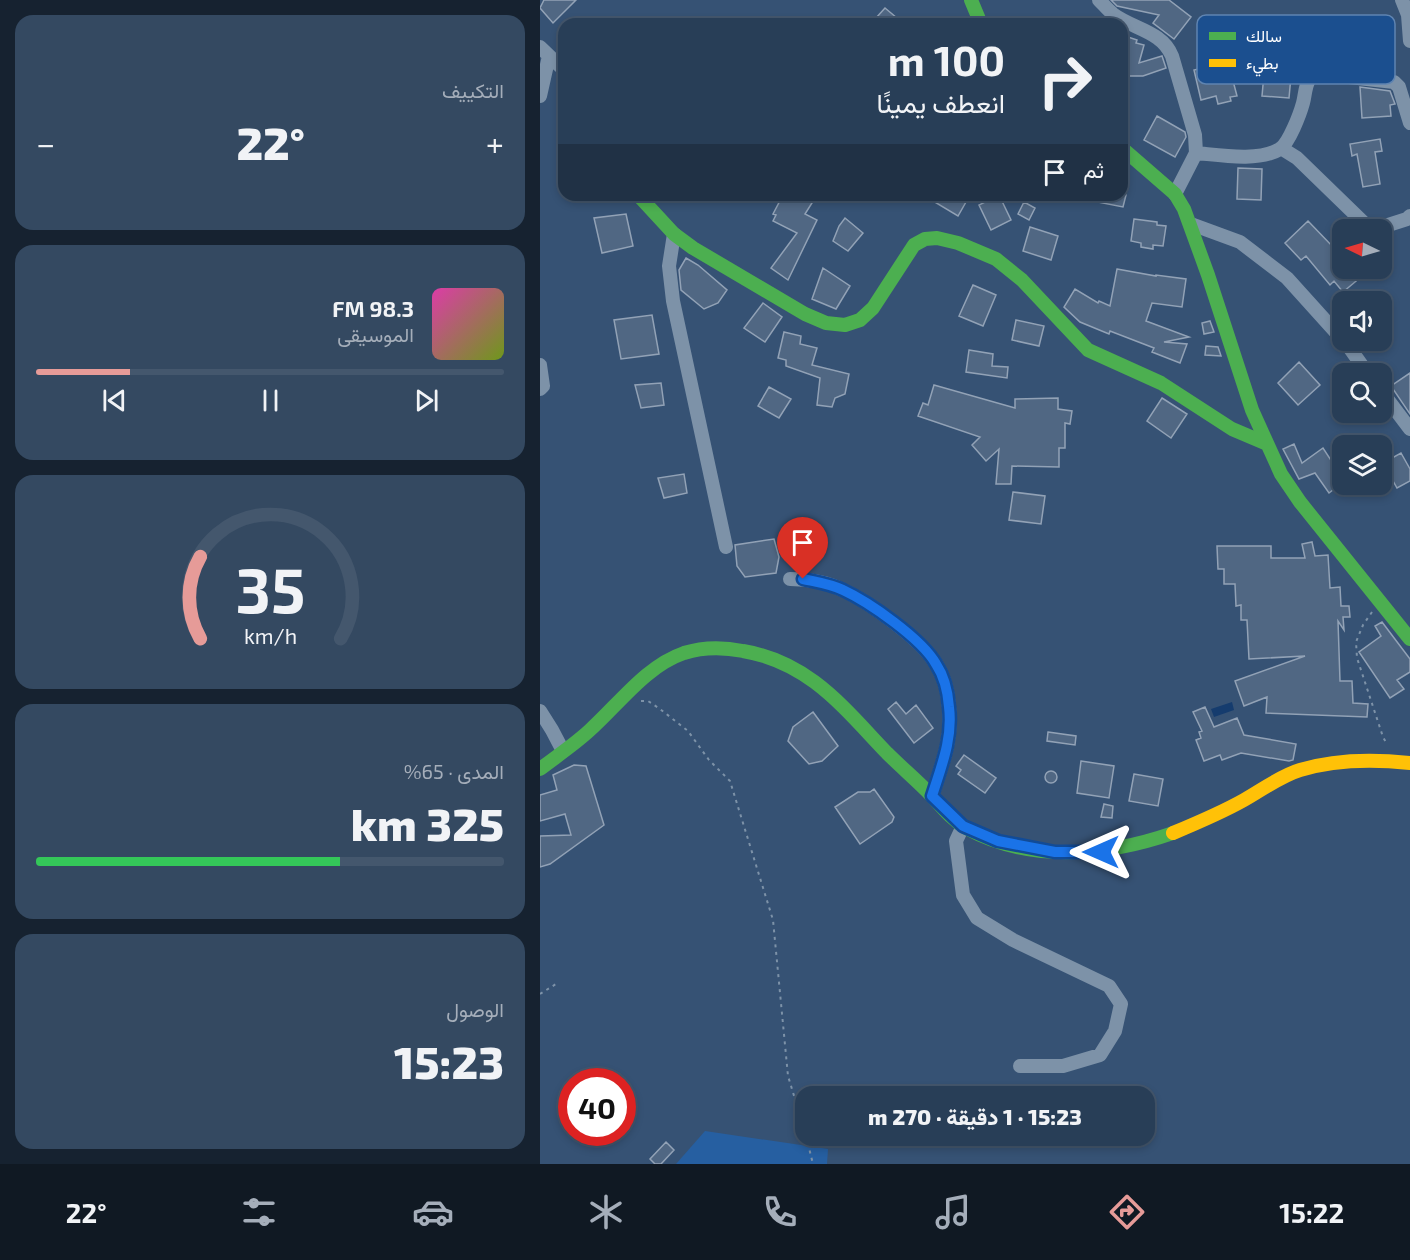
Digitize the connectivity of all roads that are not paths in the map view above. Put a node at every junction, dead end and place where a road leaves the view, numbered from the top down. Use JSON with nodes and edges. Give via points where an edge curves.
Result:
{"nodes":[{"id":1,"x":970,"y":0,"type":"edge"},
{"id":2,"x":1100,"y":0,"type":"edge"},
{"id":3,"x":1402,"y":0,"type":"edge"},
{"id":4,"x":978,"y":18,"type":"edge"},
{"id":5,"x":1120,"y":18,"type":"edge"},
{"id":6,"x":1128,"y":22,"type":"edge"},
{"id":7,"x":1410,"y":40,"type":"edge"},
{"id":8,"x":545,"y":52,"type":"edge"},
{"id":9,"x":558,"y":64,"type":"edge"},
{"id":10,"x":1395,"y":83,"type":"edge"},
{"id":11,"x":1308,"y":84,"type":"edge"},
{"id":12,"x":540,"y":96,"type":"edge"},
{"id":13,"x":1410,"y":123,"type":"edge"},
{"id":14,"x":1281,"y":148,"type":"junction"},
{"id":15,"x":1128,"y":153,"type":"edge"},
{"id":16,"x":1196,"y":153,"type":"junction"},
{"id":17,"x":1175,"y":194,"type":"junction"},
{"id":18,"x":643,"y":201,"type":"edge"},
{"id":19,"x":1410,"y":216,"type":"edge"},
{"id":20,"x":1191,"y":224,"type":"junction"},
{"id":21,"x":674,"y":234,"type":"junction"},
{"id":22,"x":1332,"y":328,"type":"edge"},
{"id":23,"x":540,"y":365,"type":"edge"},
{"id":24,"x":540,"y":389,"type":"edge"},
{"id":25,"x":1392,"y":405,"type":"edge"},
{"id":26,"x":1410,"y":429,"type":"edge"},
{"id":27,"x":1265,"y":443,"type":"junction"},
{"id":28,"x":726,"y":547,"type":"dead end"},
{"id":29,"x":790,"y":579,"type":"dead end"},
{"id":30,"x":1410,"y":639,"type":"edge"},
{"id":31,"x":540,"y":711,"type":"edge"},
{"id":32,"x":563,"y":752,"type":"junction"},
{"id":33,"x":1408,"y":763,"type":"edge"},
{"id":34,"x":540,"y":769,"type":"edge"},
{"id":35,"x":932,"y":796,"type":"junction"},
{"id":36,"x":963,"y":826,"type":"junction"},
{"id":37,"x":1020,"y":1066,"type":"dead end"}],
"edges":[{"from":1,"to":4,"type":"street"},
{"from":2,"to":5,"type":"street"},
{"from":3,"to":7,"type":"street"},
{"from":6,"to":16,"type":"street","via":[[1169,48],[1195,135]]},
{"from":8,"to":9,"type":"street"},
{"from":8,"to":12,"type":"street"},
{"from":10,"to":13,"type":"street"},
{"from":11,"to":14,"type":"street","via":[[1303,105]]},
{"from":14,"to":16,"type":"street","via":[[1265,154],[1235,156]]},
{"from":14,"to":19,"type":"street","via":[[1297,158],[1365,224],[1382,227]]},
{"from":15,"to":17,"type":"street"},
{"from":16,"to":17,"type":"street"},
{"from":17,"to":20,"type":"street"},
{"from":18,"to":21,"type":"street"},
{"from":20,"to":22,"type":"street","via":[[1240,242],[1287,278]]},
{"from":20,"to":27,"type":"street"},
{"from":21,"to":27,"type":"street","via":[[805,314],[826,323],[845,325],[860,320],[873,308],[914,245],[937,238],[958,243],[996,259],[1022,280],[1088,350],[1161,383],[1232,429]]},
{"from":21,"to":28,"type":"street","via":[[669,266],[673,301]]},
{"from":23,"to":24,"type":"street"},
{"from":25,"to":26,"type":"street"},
{"from":27,"to":30,"type":"street","via":[[1294,496]]},
{"from":29,"to":35,"type":"street","via":[[810,580],[843,590],[873,608],[936,662],[946,686],[950,728]]},
{"from":31,"to":32,"type":"street"},
{"from":32,"to":34,"type":"street"},
{"from":32,"to":35,"type":"street","via":[[661,665],[695,650],[721,648],[768,656],[816,680]]},
{"from":33,"to":36,"type":"street","via":[[1368,759],[1298,771],[1188,828],[1145,844],[1101,852],[1055,852],[998,841]]},
{"from":35,"to":36,"type":"street"},
{"from":36,"to":37,"type":"street","via":[[956,841],[963,895],[977,918],[1013,940],[1109,986],[1121,1005],[1115,1031],[1100,1055],[1063,1066]]}]}
